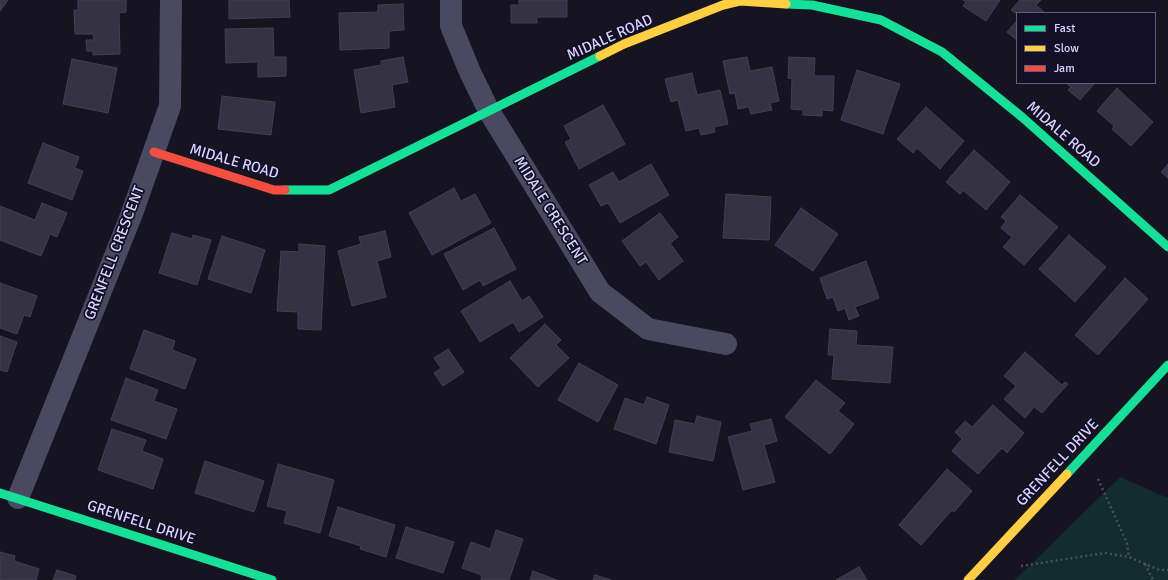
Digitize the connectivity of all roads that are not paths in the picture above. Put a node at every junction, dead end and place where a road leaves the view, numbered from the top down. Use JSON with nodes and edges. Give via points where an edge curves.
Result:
{"nodes":[{"id":1,"x":171,"y":0,"type":"edge"},
{"id":2,"x":451,"y":0,"type":"edge"},
{"id":3,"x":740,"y":0,"type":"edge"},
{"id":4,"x":488,"y":112,"type":"junction"},
{"id":5,"x":154,"y":152,"type":"junction"},
{"id":6,"x":1168,"y":247,"type":"edge"},
{"id":7,"x":726,"y":344,"type":"dead end"},
{"id":8,"x":1168,"y":366,"type":"edge"},
{"id":9,"x":9,"y":496,"type":"edge"},
{"id":10,"x":272,"y":580,"type":"edge"},
{"id":11,"x":968,"y":580,"type":"edge"}],
"edges":[{"from":1,"to":5,"type":"street","name":"GRENFELL CRESCENT","via":[[170,106]]},
{"from":2,"to":4,"type":"street","name":"MIDALE CRESCENT","via":[[451,26]]},
{"from":3,"to":4,"type":"street","name":"MIDALE ROAD","via":[[624,44]]},
{"from":3,"to":6,"type":"street","name":"MIDALE ROAD","via":[[812,5],[881,20],[942,52],[1022,117]]},
{"from":4,"to":5,"type":"street","name":"MIDALE ROAD","via":[[329,190],[274,190]]},
{"from":4,"to":7,"type":"street","name":"MIDALE CRESCENT","via":[[600,292],[648,329]]},
{"from":5,"to":9,"type":"street","name":"GRENFELL CRESCENT","via":[[131,216]]},
{"from":8,"to":11,"type":"street","name":"GRENFELL DRIVE"},
{"from":9,"to":10,"type":"street","name":"GRENFELL DRIVE"}]}
